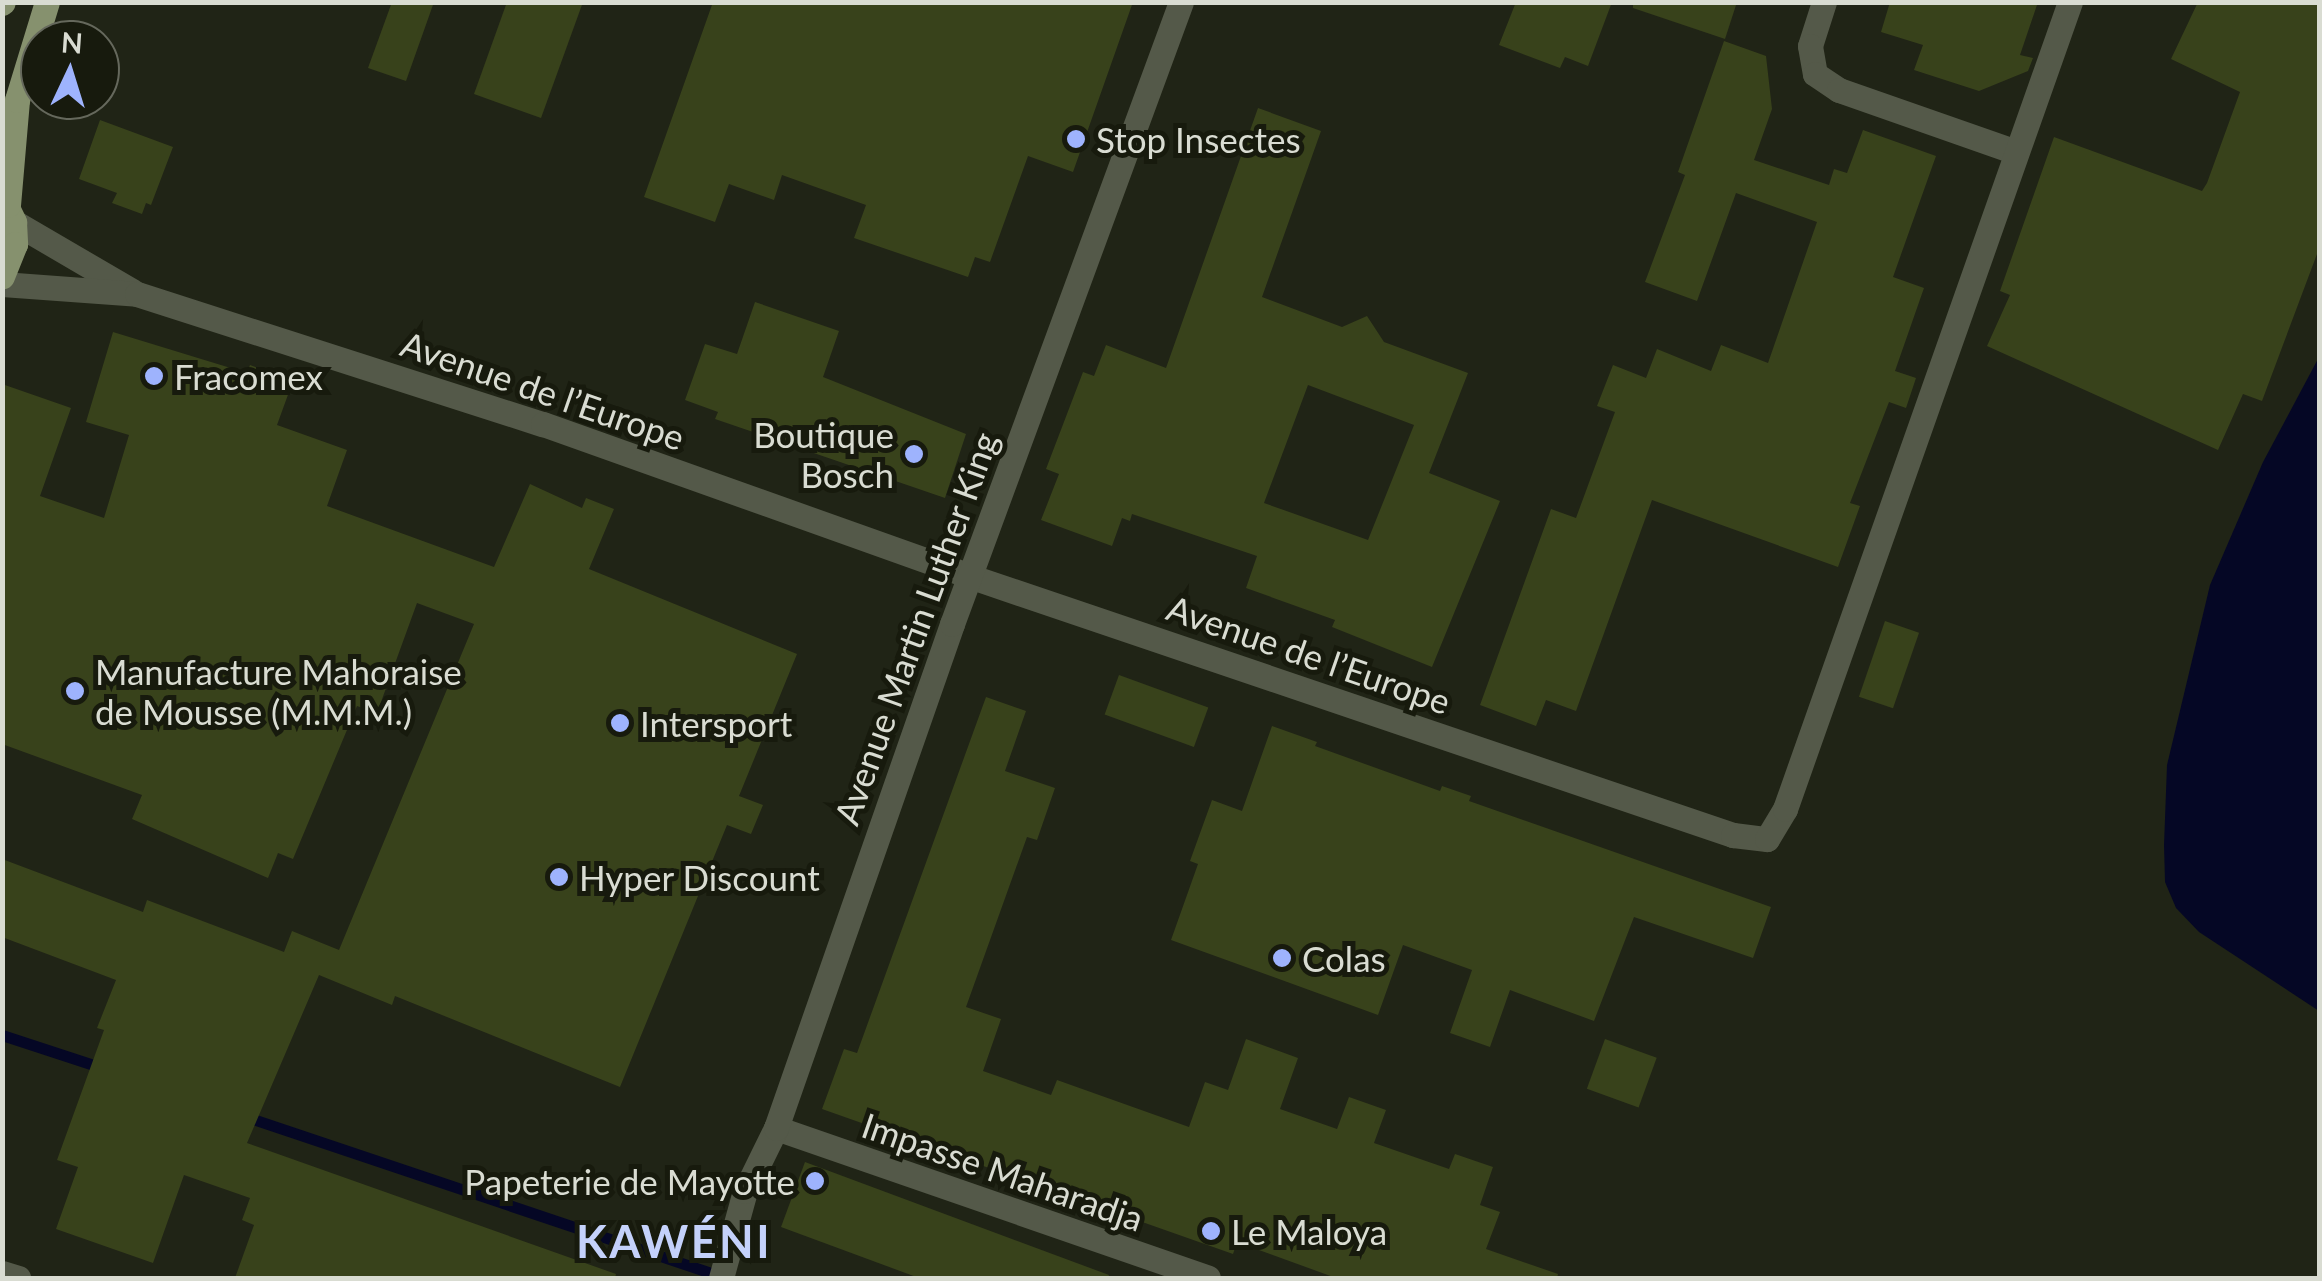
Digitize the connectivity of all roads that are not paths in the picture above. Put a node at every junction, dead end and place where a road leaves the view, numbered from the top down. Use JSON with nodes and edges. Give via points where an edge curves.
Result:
{"nodes":[{"id":1,"x":47,"y":2,"type":"edge"},
{"id":2,"x":1181,"y":2,"type":"edge"},
{"id":3,"x":1824,"y":2,"type":"edge"},
{"id":4,"x":2070,"y":2,"type":"edge"},
{"id":5,"x":2016,"y":152,"type":"junction"},
{"id":6,"x":8,"y":208,"type":"edge"},
{"id":7,"x":2,"y":281,"type":"edge"},
{"id":8,"x":137,"y":294,"type":"junction"},
{"id":9,"x":970,"y":576,"type":"junction"},
{"id":10,"x":776,"y":1128,"type":"junction"},
{"id":11,"x":724,"y":1266,"type":"edge"},
{"id":12,"x":2,"y":1273,"type":"edge"},
{"id":13,"x":18,"y":1278,"type":"edge"},
{"id":14,"x":1208,"y":1278,"type":"edge"}],
"edges":[{"from":1,"to":6,"type":"main road","via":[[17,100]]},
{"from":2,"to":9,"type":"street","name":"Avenue Martin Luther King"},
{"from":3,"to":5,"type":"street","via":[[1810,46],[1815,74],[1839,90]]},
{"from":4,"to":5,"type":"street","name":"Avenue de l’Europe"},
{"from":5,"to":9,"type":"street","name":"Avenue de l’Europe","via":[[1785,809],[1767,839],[1733,835]]},
{"from":6,"to":7,"type":"main road","via":[[15,244]]},
{"from":6,"to":8,"type":"street","name":"Avenue de l’Europe"},
{"from":7,"to":8,"type":"street","name":"Avenue de l’Europe"},
{"from":8,"to":9,"type":"street","name":"Avenue de l’Europe","via":[[544,424]]},
{"from":9,"to":10,"type":"street","name":"Avenue Martin Luther King"},
{"from":10,"to":11,"type":"street","name":"Avenue Martin Luther King","via":[[745,1192]]},
{"from":10,"to":14,"type":"street","name":"Impasse Maharadja"},
{"from":12,"to":13,"type":"street"}]}
